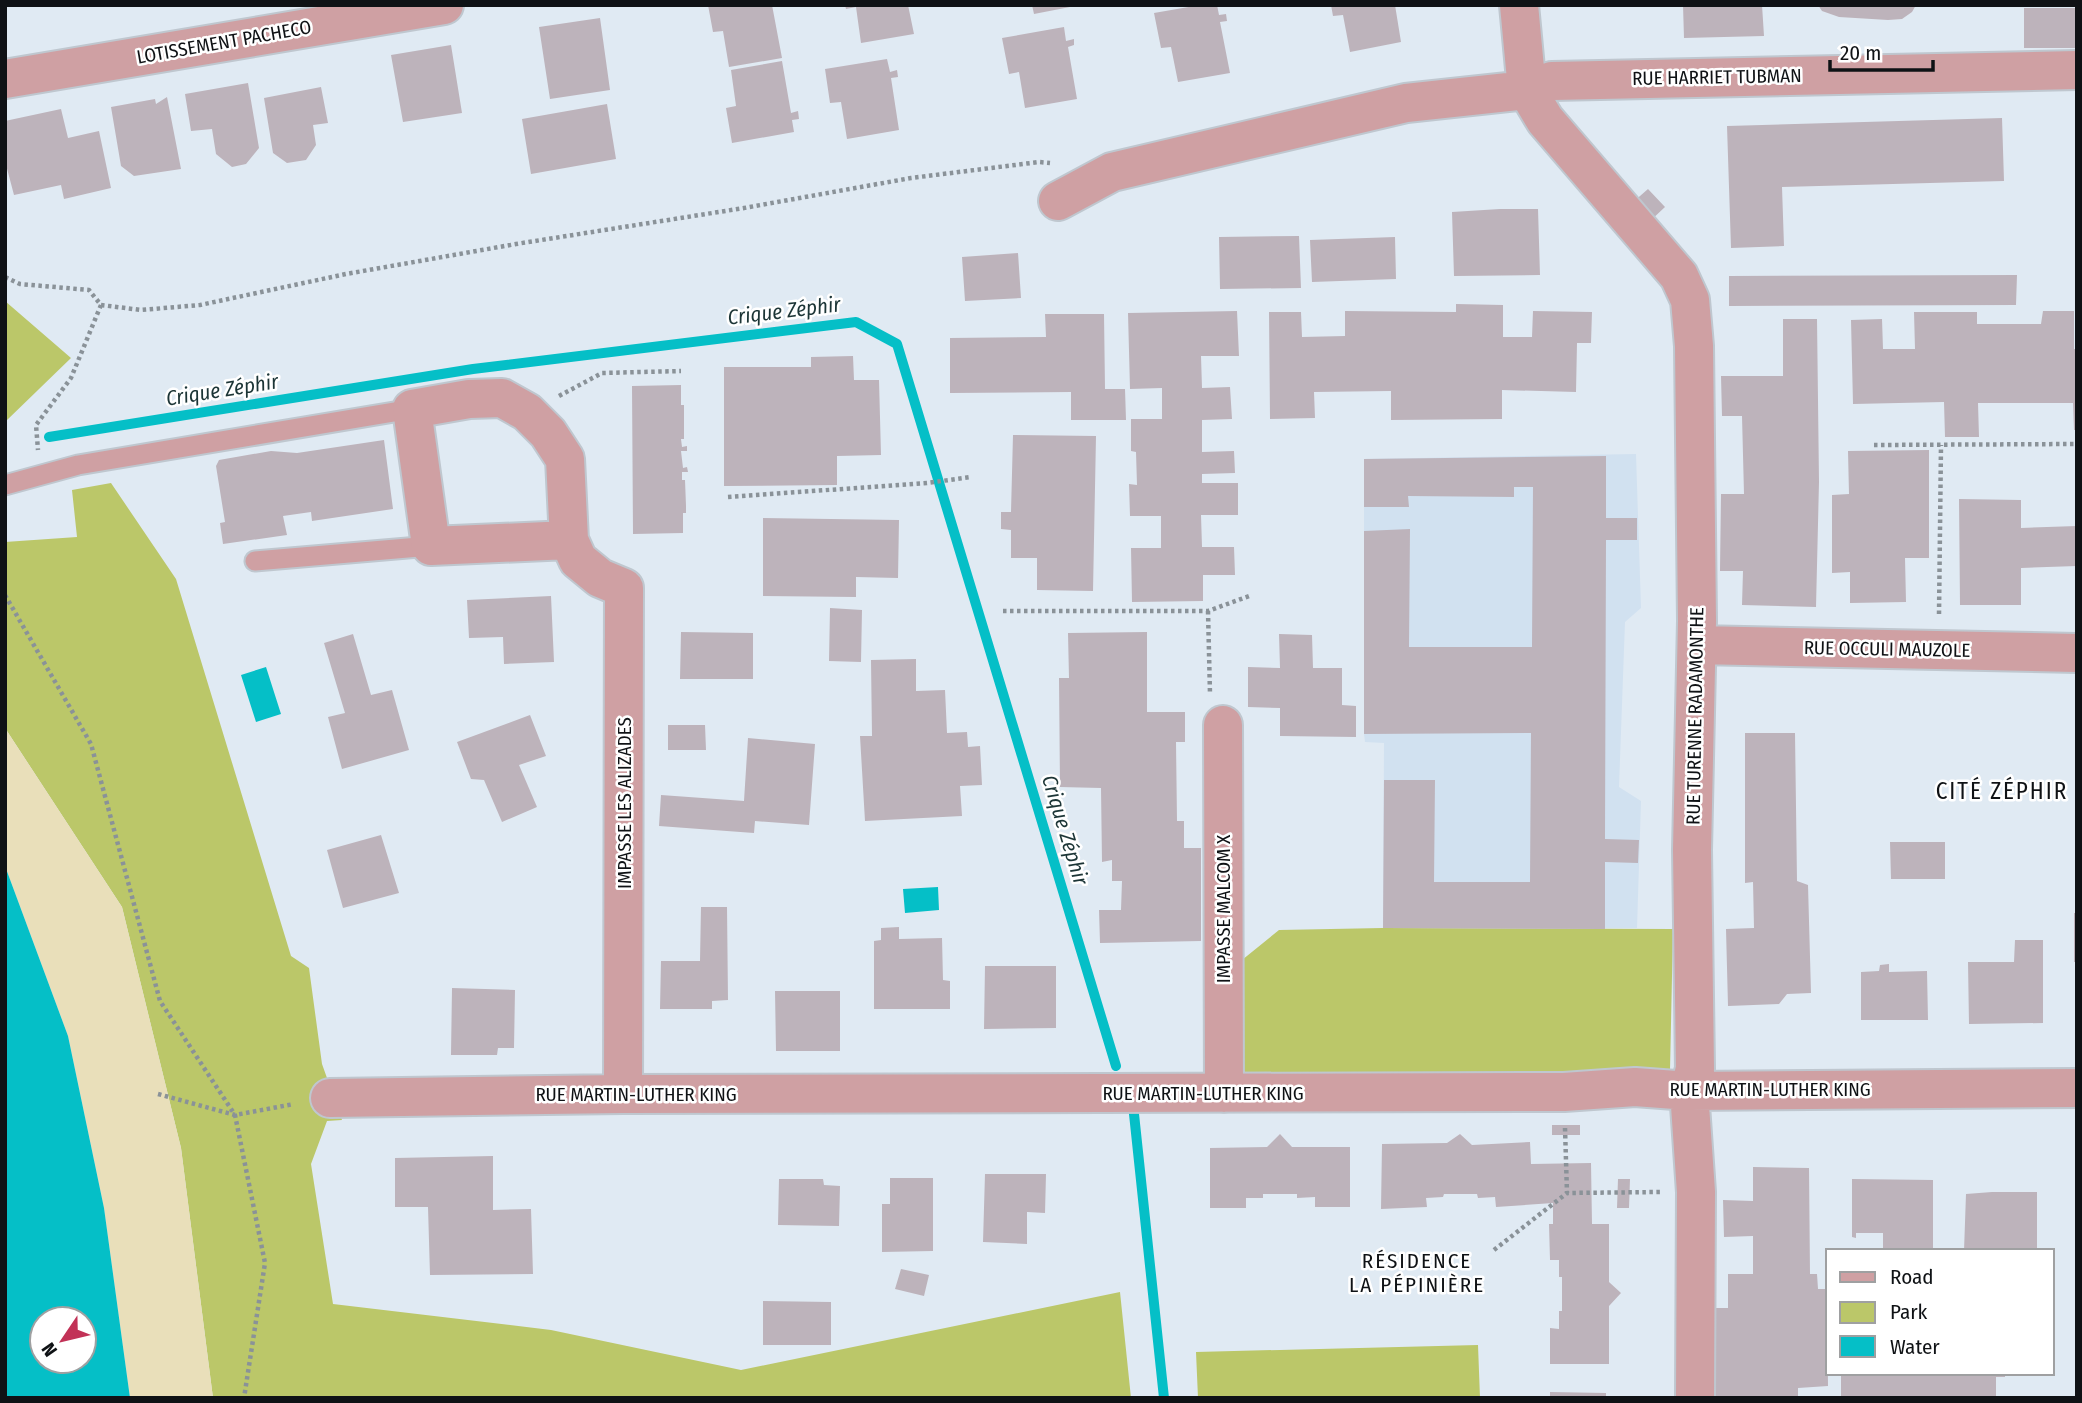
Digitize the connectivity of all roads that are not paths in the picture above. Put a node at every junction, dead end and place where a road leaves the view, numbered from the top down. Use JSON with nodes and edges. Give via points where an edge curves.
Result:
{"nodes":[{"id":1,"x":444,"y":5,"type":"edge"},
{"id":2,"x":1519,"y":5,"type":"edge"},
{"id":3,"x":2077,"y":70,"type":"edge"},
{"id":4,"x":5,"y":79,"type":"edge"},
{"id":5,"x":1527,"y":90,"type":"junction"},
{"id":6,"x":1058,"y":201,"type":"dead end"},
{"id":7,"x":412,"y":409,"type":"junction"},
{"id":8,"x":5,"y":485,"type":"edge"},
{"id":9,"x":569,"y":540,"type":"junction"},
{"id":10,"x":431,"y":546,"type":"junction"},
{"id":11,"x":255,"y":561,"type":"dead end"},
{"id":12,"x":1697,"y":645,"type":"junction"},
{"id":13,"x":2077,"y":653,"type":"edge"},
{"id":14,"x":1223,"y":725,"type":"road end"},
{"id":15,"x":2077,"y":1088,"type":"edge"},
{"id":16,"x":1689,"y":1091,"type":"junction"},
{"id":17,"x":1224,"y":1093,"type":"junction"},
{"id":18,"x":623,"y":1094,"type":"junction"},
{"id":19,"x":330,"y":1098,"type":"road end"},
{"id":20,"x":1695,"y":1398,"type":"edge"}],
"edges":[{"from":1,"to":4,"type":"street","name":"LOTISSEMENT PACHECO"},
{"from":2,"to":5,"type":"street"},
{"from":3,"to":5,"type":"street","name":"RUE HARRIET TUBMAN","via":[[1552,81]]},
{"from":5,"to":6,"type":"street","name":"RUE HARRIET TUBMAN","via":[[1406,103],[1112,172]]},
{"from":5,"to":12,"type":"street","name":"RUE TURENNE RADAMONTHE","via":[[1545,120],[1679,276],[1690,300]]},
{"from":7,"to":8,"type":"lane","via":[[78,465]]},
{"from":7,"to":9,"type":"street","via":[[502,398],[527,412],[565,459]]},
{"from":7,"to":10,"type":"street"},
{"from":9,"to":10,"type":"street"},
{"from":9,"to":18,"type":"street","name":"IMPASSE LES ALIZADES","via":[[578,560],[600,578],[624,588]]},
{"from":10,"to":11,"type":"lane"},
{"from":12,"to":13,"type":"street","name":"RUE OCCULI MAUZOLE"},
{"from":12,"to":16,"type":"street","name":"RUE TURENNE RADAMONTHE","via":[[1692,850],[1695,1069]]},
{"from":14,"to":17,"type":"street","name":"IMPASSE MALCOM X"},
{"from":15,"to":16,"type":"street","name":"RUE MARTIN-LUTHER KING"},
{"from":16,"to":17,"type":"street","name":"RUE MARTIN-LUTHER KING","via":[[1635,1087],[1564,1092]]},
{"from":16,"to":20,"type":"street","name":"RUE TURENNE RADAMONTHE","via":[[1696,1192]]},
{"from":17,"to":18,"type":"street","name":"RUE MARTIN-LUTHER KING"},
{"from":18,"to":19,"type":"street","name":"RUE MARTIN-LUTHER KING"}]}
